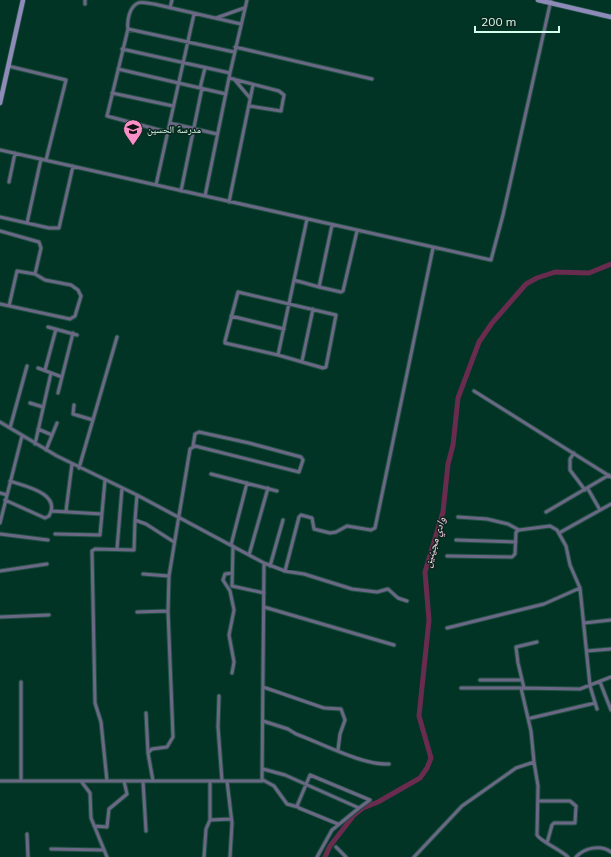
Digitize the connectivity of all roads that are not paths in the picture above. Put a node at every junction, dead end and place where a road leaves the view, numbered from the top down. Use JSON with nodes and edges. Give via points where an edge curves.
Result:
{"nodes":[{"id":1,"x":23,"y":0,"type":"edge"},
{"id":2,"x":86,"y":0,"type":"edge"},
{"id":3,"x":172,"y":0,"type":"edge"},
{"id":4,"x":247,"y":0,"type":"edge"},
{"id":5,"x":538,"y":0,"type":"edge"},
{"id":6,"x":550,"y":2,"type":"edge"},
{"id":7,"x":85,"y":4,"type":"dead end"},
{"id":8,"x":170,"y":8,"type":"junction"},
{"id":9,"x":244,"y":8,"type":"junction"},
{"id":10,"x":194,"y":14,"type":"junction"},
{"id":11,"x":611,"y":17,"type":"edge"},
{"id":12,"x":216,"y":18,"type":"junction"},
{"id":13,"x":241,"y":24,"type":"junction"},
{"id":14,"x":128,"y":29,"type":"junction"},
{"id":15,"x":188,"y":42,"type":"junction"},
{"id":16,"x":235,"y":48,"type":"junction"},
{"id":17,"x":122,"y":49,"type":"junction"},
{"id":18,"x":234,"y":52,"type":"junction"},
{"id":19,"x":183,"y":62,"type":"junction"},
{"id":20,"x":8,"y":66,"type":"junction"},
{"id":21,"x":204,"y":68,"type":"junction"},
{"id":22,"x":118,"y":69,"type":"junction"},
{"id":23,"x":230,"y":73,"type":"junction"},
{"id":24,"x":228,"y":78,"type":"junction"},
{"id":25,"x":372,"y":79,"type":"dead end"},
{"id":26,"x":234,"y":80,"type":"junction"},
{"id":27,"x":179,"y":82,"type":"junction"},
{"id":28,"x":2,"y":84,"type":"edge"},
{"id":29,"x":253,"y":84,"type":"junction"},
{"id":30,"x":201,"y":88,"type":"junction"},
{"id":31,"x":112,"y":92,"type":"junction"},
{"id":32,"x":226,"y":94,"type":"junction"},
{"id":33,"x":250,"y":99,"type":"junction"},
{"id":34,"x":0,"y":103,"type":"edge"},
{"id":35,"x":173,"y":106,"type":"junction"},
{"id":36,"x":249,"y":106,"type":"junction"},
{"id":37,"x":170,"y":123,"type":"junction"},
{"id":38,"x":193,"y":129,"type":"junction"},
{"id":39,"x":167,"y":132,"type":"junction"},
{"id":40,"x":217,"y":134,"type":"junction"},
{"id":41,"x":0,"y":150,"type":"edge"},
{"id":42,"x":15,"y":153,"type":"junction"},
{"id":43,"x":41,"y":159,"type":"junction"},
{"id":44,"x":46,"y":160,"type":"junction"},
{"id":45,"x":73,"y":166,"type":"junction"},
{"id":46,"x":9,"y":182,"type":"dead end"},
{"id":47,"x":156,"y":185,"type":"junction"},
{"id":48,"x":181,"y":191,"type":"junction"},
{"id":49,"x":205,"y":196,"type":"junction"},
{"id":50,"x":229,"y":202,"type":"junction"},
{"id":51,"x":0,"y":216,"type":"edge"},
{"id":52,"x":308,"y":219,"type":"junction"},
{"id":53,"x":27,"y":223,"type":"junction"},
{"id":54,"x":332,"y":225,"type":"junction"},
{"id":55,"x":357,"y":230,"type":"junction"},
{"id":56,"x":0,"y":231,"type":"edge"},
{"id":57,"x":433,"y":248,"type":"junction"},
{"id":58,"x":36,"y":274,"type":"junction"},
{"id":59,"x":294,"y":280,"type":"junction"},
{"id":60,"x":319,"y":287,"type":"junction"},
{"id":61,"x":289,"y":303,"type":"junction"},
{"id":62,"x":0,"y":304,"type":"edge"},
{"id":63,"x":9,"y":306,"type":"junction"},
{"id":64,"x":313,"y":309,"type":"junction"},
{"id":65,"x":231,"y":316,"type":"junction"},
{"id":66,"x":48,"y":327,"type":"dead end"},
{"id":67,"x":56,"y":329,"type":"junction"},
{"id":68,"x":284,"y":329,"type":"junction"},
{"id":69,"x":117,"y":337,"type":"dead end"},
{"id":70,"x":278,"y":355,"type":"junction"},
{"id":71,"x":302,"y":361,"type":"junction"},
{"id":72,"x":27,"y":366,"type":"dead end"},
{"id":73,"x":38,"y":368,"type":"dead end"},
{"id":74,"x":45,"y":370,"type":"junction"},
{"id":75,"x":51,"y":373,"type":"junction"},
{"id":76,"x":62,"y":376,"type":"junction"},
{"id":77,"x":474,"y":391,"type":"dead end"},
{"id":78,"x":58,"y":393,"type":"dead end"},
{"id":79,"x":30,"y":403,"type":"dead end"},
{"id":80,"x":74,"y":405,"type":"dead end"},
{"id":81,"x":43,"y":407,"type":"junction"},
{"id":82,"x":93,"y":420,"type":"junction"},
{"id":83,"x":0,"y":422,"type":"edge"},
{"id":84,"x":57,"y":423,"type":"dead end"},
{"id":85,"x":10,"y":428,"type":"junction"},
{"id":86,"x":38,"y":429,"type":"junction"},
{"id":87,"x":52,"y":435,"type":"junction"},
{"id":88,"x":22,"y":436,"type":"junction"},
{"id":89,"x":35,"y":444,"type":"junction"},
{"id":90,"x":193,"y":446,"type":"junction"},
{"id":91,"x":46,"y":450,"type":"junction"},
{"id":92,"x":574,"y":453,"type":"junction"},
{"id":93,"x":72,"y":464,"type":"junction"},
{"id":94,"x":79,"y":468,"type":"junction"},
{"id":95,"x":211,"y":474,"type":"dead end"},
{"id":96,"x":610,"y":476,"type":"edge"},
{"id":97,"x":105,"y":480,"type":"junction"},
{"id":98,"x":10,"y":481,"type":"junction"},
{"id":99,"x":246,"y":483,"type":"junction"},
{"id":100,"x":122,"y":488,"type":"junction"},
{"id":101,"x":268,"y":488,"type":"junction"},
{"id":102,"x":587,"y":489,"type":"junction"},
{"id":103,"x":277,"y":491,"type":"dead end"},
{"id":104,"x":0,"y":493,"type":"edge"},
{"id":105,"x":7,"y":495,"type":"junction"},
{"id":106,"x":137,"y":495,"type":"junction"},
{"id":107,"x":5,"y":500,"type":"junction"},
{"id":108,"x":611,"y":504,"type":"edge"},
{"id":109,"x":600,"y":510,"type":"junction"},
{"id":110,"x":52,"y":511,"type":"junction"},
{"id":111,"x":66,"y":511,"type":"junction"},
{"id":112,"x":546,"y":512,"type":"dead end"},
{"id":113,"x":102,"y":514,"type":"junction"},
{"id":114,"x":179,"y":516,"type":"junction"},
{"id":115,"x":458,"y":517,"type":"dead end"},
{"id":116,"x":135,"y":520,"type":"junction"},
{"id":117,"x":283,"y":520,"type":"dead end"},
{"id":118,"x":0,"y":523,"type":"edge"},
{"id":119,"x":519,"y":530,"type":"junction"},
{"id":120,"x":559,"y":533,"type":"junction"},
{"id":121,"x":0,"y":534,"type":"edge"},
{"id":122,"x":55,"y":534,"type":"dead end"},
{"id":123,"x":48,"y":540,"type":"dead end"},
{"id":124,"x":456,"y":540,"type":"dead end"},
{"id":125,"x":174,"y":542,"type":"junction"},
{"id":126,"x":516,"y":542,"type":"junction"},
{"id":127,"x":232,"y":545,"type":"junction"},
{"id":128,"x":117,"y":549,"type":"junction"},
{"id":129,"x":249,"y":555,"type":"junction"},
{"id":130,"x":446,"y":556,"type":"dead end"},
{"id":131,"x":264,"y":563,"type":"junction"},
{"id":132,"x":47,"y":564,"type":"dead end"},
{"id":133,"x":270,"y":566,"type":"junction"},
{"id":134,"x":0,"y":571,"type":"edge"},
{"id":135,"x":284,"y":572,"type":"junction"},
{"id":136,"x":232,"y":573,"type":"junction"},
{"id":137,"x":143,"y":574,"type":"dead end"},
{"id":138,"x":169,"y":576,"type":"junction"},
{"id":139,"x":580,"y":588,"type":"junction"},
{"id":140,"x":264,"y":593,"type":"junction"},
{"id":141,"x":407,"y":601,"type":"dead end"},
{"id":142,"x":264,"y":607,"type":"junction"},
{"id":143,"x":168,"y":611,"type":"junction"},
{"id":144,"x":137,"y":612,"type":"dead end"},
{"id":145,"x":49,"y":615,"type":"dead end"},
{"id":146,"x":0,"y":618,"type":"edge"},
{"id":147,"x":611,"y":620,"type":"edge"},
{"id":148,"x":584,"y":623,"type":"junction"},
{"id":149,"x":447,"y":628,"type":"dead end"},
{"id":150,"x":537,"y":642,"type":"dead end"},
{"id":151,"x":394,"y":645,"type":"dead end"},
{"id":152,"x":611,"y":649,"type":"edge"},
{"id":153,"x":587,"y":651,"type":"junction"},
{"id":154,"x":232,"y":673,"type":"dead end"},
{"id":155,"x":611,"y":676,"type":"edge"},
{"id":156,"x":480,"y":680,"type":"dead end"},
{"id":157,"x":512,"y":680,"type":"junction"},
{"id":158,"x":522,"y":680,"type":"junction"},
{"id":159,"x":21,"y":682,"type":"dead end"},
{"id":160,"x":600,"y":682,"type":"junction"},
{"id":161,"x":590,"y":686,"type":"junction"},
{"id":162,"x":262,"y":687,"type":"junction"},
{"id":163,"x":461,"y":688,"type":"dead end"},
{"id":164,"x":513,"y":688,"type":"junction"},
{"id":165,"x":523,"y":688,"type":"junction"},
{"id":166,"x":219,"y":696,"type":"dead end"},
{"id":167,"x":595,"y":703,"type":"junction"},
{"id":168,"x":610,"y":705,"type":"edge"},
{"id":169,"x":597,"y":709,"type":"dead end"},
{"id":170,"x":611,"y":710,"type":"edge"},
{"id":171,"x":146,"y":713,"type":"dead end"},
{"id":172,"x":531,"y":718,"type":"dead end"},
{"id":173,"x":262,"y":721,"type":"junction"},
{"id":174,"x":338,"y":750,"type":"junction"},
{"id":175,"x":148,"y":755,"type":"junction"},
{"id":176,"x":534,"y":762,"type":"junction"},
{"id":177,"x":389,"y":764,"type":"dead end"},
{"id":178,"x":263,"y":769,"type":"junction"},
{"id":179,"x":107,"y":780,"type":"junction"},
{"id":180,"x":263,"y":780,"type":"junction"},
{"id":181,"x":0,"y":781,"type":"edge"},
{"id":182,"x":21,"y":781,"type":"junction"},
{"id":183,"x":81,"y":781,"type":"junction"},
{"id":184,"x":124,"y":781,"type":"junction"},
{"id":185,"x":143,"y":781,"type":"junction"},
{"id":186,"x":153,"y":781,"type":"junction"},
{"id":187,"x":210,"y":781,"type":"junction"},
{"id":188,"x":222,"y":781,"type":"junction"},
{"id":189,"x":227,"y":781,"type":"junction"},
{"id":190,"x":306,"y":784,"type":"junction"},
{"id":191,"x":538,"y":801,"type":"junction"},
{"id":192,"x":298,"y":807,"type":"junction"},
{"id":193,"x":359,"y":808,"type":"junction"},
{"id":194,"x":231,"y":819,"type":"junction"},
{"id":195,"x":210,"y":820,"type":"junction"},
{"id":196,"x":338,"y":824,"type":"junction"},
{"id":197,"x":94,"y":826,"type":"junction"},
{"id":198,"x":146,"y":831,"type":"dead end"},
{"id":199,"x":28,"y":834,"type":"dead end"},
{"id":200,"x":547,"y":843,"type":"junction"},
{"id":201,"x":336,"y":847,"type":"dead end"},
{"id":202,"x":51,"y":849,"type":"dead end"},
{"id":203,"x":103,"y":850,"type":"junction"},
{"id":204,"x":611,"y":852,"type":"edge"},
{"id":205,"x":28,"y":857,"type":"edge"},
{"id":206,"x":106,"y":857,"type":"edge"},
{"id":207,"x":204,"y":857,"type":"edge"},
{"id":208,"x":230,"y":857,"type":"edge"},
{"id":209,"x":317,"y":857,"type":"edge"},
{"id":210,"x":346,"y":857,"type":"edge"},
{"id":211,"x":414,"y":857,"type":"edge"},
{"id":212,"x":568,"y":857,"type":"edge"},
{"id":213,"x":576,"y":857,"type":"edge"}],
"edges":[{"from":1,"to":20,"type":"main road"},
{"from":2,"to":7,"type":"street"},
{"from":3,"to":8,"type":"street"},
{"from":4,"to":9,"type":"street"},
{"from":5,"to":6,"type":"main road"},
{"from":6,"to":11,"type":"main road"},
{"from":6,"to":57,"type":"street","via":[[503,215],[490,260]]},
{"from":8,"to":10,"type":"street"},
{"from":8,"to":14,"type":"street","via":[[138,3],[128,17]]},
{"from":9,"to":12,"type":"street"},
{"from":9,"to":13,"type":"street"},
{"from":10,"to":12,"type":"street"},
{"from":10,"to":15,"type":"street"},
{"from":12,"to":13,"type":"street"},
{"from":13,"to":16,"type":"street"},
{"from":14,"to":15,"type":"street"},
{"from":14,"to":17,"type":"street"},
{"from":15,"to":18,"type":"street"},
{"from":15,"to":19,"type":"street"},
{"from":16,"to":18,"type":"street"},
{"from":16,"to":25,"type":"street"},
{"from":17,"to":19,"type":"street"},
{"from":17,"to":22,"type":"street"},
{"from":18,"to":23,"type":"street"},
{"from":19,"to":21,"type":"street"},
{"from":19,"to":27,"type":"street"},
{"from":20,"to":28,"type":"main road"},
{"from":20,"to":44,"type":"street","via":[[66,80]]},
{"from":21,"to":23,"type":"street"},
{"from":21,"to":30,"type":"street"},
{"from":22,"to":27,"type":"street"},
{"from":22,"to":31,"type":"street"},
{"from":23,"to":24,"type":"street"},
{"from":24,"to":26,"type":"street"},
{"from":24,"to":32,"type":"street"},
{"from":26,"to":29,"type":"street"},
{"from":26,"to":33,"type":"street"},
{"from":27,"to":30,"type":"street"},
{"from":27,"to":35,"type":"street"},
{"from":28,"to":34,"type":"main road"},
{"from":29,"to":33,"type":"street"},
{"from":29,"to":36,"type":"street","via":[[282,92],[282,110]]},
{"from":30,"to":32,"type":"street"},
{"from":30,"to":38,"type":"street"},
{"from":31,"to":35,"type":"street"},
{"from":31,"to":39,"type":"street","via":[[108,117]]},
{"from":32,"to":40,"type":"street"},
{"from":33,"to":36,"type":"street"},
{"from":35,"to":37,"type":"street"},
{"from":36,"to":50,"type":"street"},
{"from":37,"to":38,"type":"street"},
{"from":37,"to":39,"type":"street"},
{"from":38,"to":40,"type":"street"},
{"from":38,"to":48,"type":"street"},
{"from":39,"to":47,"type":"street"},
{"from":40,"to":49,"type":"street"},
{"from":41,"to":42,"type":"street"},
{"from":42,"to":43,"type":"street"},
{"from":42,"to":46,"type":"street"},
{"from":43,"to":44,"type":"street"},
{"from":43,"to":53,"type":"street"},
{"from":44,"to":45,"type":"street"},
{"from":45,"to":47,"type":"street"},
{"from":45,"to":53,"type":"street","via":[[60,227]]},
{"from":47,"to":48,"type":"street"},
{"from":48,"to":49,"type":"street"},
{"from":49,"to":50,"type":"street"},
{"from":50,"to":52,"type":"street"},
{"from":51,"to":53,"type":"street"},
{"from":52,"to":54,"type":"street"},
{"from":52,"to":59,"type":"street"},
{"from":54,"to":55,"type":"street"},
{"from":54,"to":60,"type":"street"},
{"from":55,"to":57,"type":"street"},
{"from":55,"to":60,"type":"street","via":[[343,291]]},
{"from":56,"to":58,"type":"street","via":[[39,242],[41,248]]},
{"from":57,"to":135,"type":"street","via":[[375,528],[371,530],[347,526],[336,532],[323,532],[314,529],[312,518],[300,516]]},
{"from":58,"to":63,"type":"street","via":[[15,272]]},
{"from":58,"to":63,"type":"street","via":[[45,280],[72,285],[78,290],[81,298],[75,316],[70,320],[62,319]]},
{"from":59,"to":60,"type":"street"},
{"from":59,"to":61,"type":"street"},
{"from":61,"to":64,"type":"street"},
{"from":61,"to":65,"type":"street","via":[[238,292]]},
{"from":61,"to":68,"type":"street"},
{"from":62,"to":63,"type":"street"},
{"from":64,"to":71,"type":"street"},
{"from":64,"to":71,"type":"street","via":[[337,316],[327,365],[324,368]]},
{"from":65,"to":68,"type":"street"},
{"from":65,"to":70,"type":"street","via":[[226,343]]},
{"from":66,"to":67,"type":"street"},
{"from":67,"to":74,"type":"street"},
{"from":67,"to":76,"type":"street","via":[[75,334]]},
{"from":68,"to":70,"type":"street"},
{"from":69,"to":82,"type":"street"},
{"from":70,"to":71,"type":"street"},
{"from":72,"to":85,"type":"street"},
{"from":73,"to":74,"type":"street"},
{"from":74,"to":75,"type":"street"},
{"from":75,"to":76,"type":"street"},
{"from":75,"to":81,"type":"street"},
{"from":76,"to":78,"type":"street"},
{"from":77,"to":92,"type":"street"},
{"from":79,"to":81,"type":"street"},
{"from":80,"to":82,"type":"street","via":[[73,414]]},
{"from":81,"to":86,"type":"street"},
{"from":82,"to":94,"type":"street"},
{"from":83,"to":85,"type":"street"},
{"from":84,"to":87,"type":"street"},
{"from":85,"to":88,"type":"street"},
{"from":86,"to":87,"type":"street"},
{"from":86,"to":89,"type":"street"},
{"from":87,"to":91,"type":"street"},
{"from":88,"to":89,"type":"street"},
{"from":88,"to":98,"type":"street"},
{"from":89,"to":91,"type":"street"},
{"from":90,"to":90,"type":"street","via":[[299,472],[303,460],[301,457],[199,432],[195,434]]},
{"from":90,"to":114,"type":"street","via":[[190,449]]},
{"from":91,"to":93,"type":"street"},
{"from":92,"to":96,"type":"street"},
{"from":92,"to":102,"type":"street","via":[[570,459],[570,470]]},
{"from":93,"to":94,"type":"street"},
{"from":93,"to":111,"type":"street"},
{"from":94,"to":97,"type":"street"},
{"from":95,"to":99,"type":"street"},
{"from":96,"to":102,"type":"street"},
{"from":97,"to":100,"type":"street"},
{"from":97,"to":113,"type":"street"},
{"from":98,"to":105,"type":"street"},
{"from":98,"to":110,"type":"street","via":[[46,496],[51,503]]},
{"from":99,"to":101,"type":"street"},
{"from":99,"to":127,"type":"street"},
{"from":100,"to":106,"type":"street"},
{"from":100,"to":128,"type":"street"},
{"from":101,"to":103,"type":"street"},
{"from":101,"to":129,"type":"street"},
{"from":102,"to":109,"type":"street"},
{"from":102,"to":112,"type":"street"},
{"from":104,"to":105,"type":"street"},
{"from":105,"to":107,"type":"street"},
{"from":106,"to":114,"type":"street"},
{"from":106,"to":116,"type":"street"},
{"from":107,"to":110,"type":"street","via":[[45,518],[50,516]]},
{"from":107,"to":118,"type":"street"},
{"from":108,"to":109,"type":"street"},
{"from":109,"to":120,"type":"street"},
{"from":110,"to":111,"type":"street"},
{"from":111,"to":113,"type":"street"},
{"from":113,"to":122,"type":"street","via":[[99,536]]},
{"from":114,"to":125,"type":"street"},
{"from":114,"to":127,"type":"street"},
{"from":115,"to":119,"type":"street","via":[[487,519],[508,524]]},
{"from":116,"to":125,"type":"street"},
{"from":116,"to":128,"type":"street","via":[[134,550]]},
{"from":117,"to":133,"type":"street"},
{"from":119,"to":120,"type":"street","via":[[550,526]]},
{"from":119,"to":126,"type":"street","via":[[516,532]]},
{"from":120,"to":139,"type":"street"},
{"from":121,"to":123,"type":"street"},
{"from":124,"to":126,"type":"street"},
{"from":125,"to":138,"type":"street"},
{"from":126,"to":130,"type":"street","via":[[515,554],[512,557]]},
{"from":127,"to":129,"type":"street"},
{"from":127,"to":136,"type":"street"},
{"from":128,"to":179,"type":"street","via":[[92,551],[95,706],[100,722]]},
{"from":129,"to":131,"type":"street"},
{"from":131,"to":133,"type":"street"},
{"from":131,"to":140,"type":"street"},
{"from":132,"to":134,"type":"street"},
{"from":133,"to":135,"type":"street"},
{"from":135,"to":141,"type":"street","via":[[304,574],[352,589],[377,592],[388,589],[398,598]]},
{"from":136,"to":140,"type":"street","via":[[232,586]]},
{"from":136,"to":154,"type":"street","via":[[225,574],[223,580],[230,591],[234,610],[229,635],[234,662]]},
{"from":137,"to":138,"type":"street"},
{"from":138,"to":143,"type":"street"},
{"from":139,"to":148,"type":"street"},
{"from":139,"to":149,"type":"street","via":[[544,604]]},
{"from":140,"to":142,"type":"street"},
{"from":142,"to":151,"type":"street"},
{"from":142,"to":162,"type":"street"},
{"from":143,"to":144,"type":"street"},
{"from":143,"to":175,"type":"street","via":[[173,737],[168,746],[151,750]]},
{"from":145,"to":146,"type":"street"},
{"from":147,"to":148,"type":"street"},
{"from":148,"to":153,"type":"street"},
{"from":150,"to":158,"type":"street","via":[[516,647]]},
{"from":152,"to":153,"type":"street"},
{"from":153,"to":161,"type":"street"},
{"from":155,"to":160,"type":"street"},
{"from":156,"to":157,"type":"street"},
{"from":157,"to":158,"type":"street"},
{"from":157,"to":164,"type":"street"},
{"from":158,"to":165,"type":"street"},
{"from":159,"to":182,"type":"street"},
{"from":160,"to":161,"type":"street"},
{"from":160,"to":168,"type":"street"},
{"from":161,"to":165,"type":"street","via":[[576,689]]},
{"from":161,"to":167,"type":"street"},
{"from":162,"to":173,"type":"street"},
{"from":162,"to":174,"type":"street","via":[[324,708],[340,709],[345,720]]},
{"from":163,"to":164,"type":"street"},
{"from":164,"to":165,"type":"street"},
{"from":165,"to":176,"type":"street"},
{"from":166,"to":188,"type":"street","via":[[218,735]]},
{"from":167,"to":169,"type":"street"},
{"from":167,"to":172,"type":"street"},
{"from":168,"to":170,"type":"street"},
{"from":171,"to":175,"type":"street"},
{"from":173,"to":174,"type":"street"},
{"from":173,"to":178,"type":"street"},
{"from":174,"to":177,"type":"street","via":[[380,764]]},
{"from":175,"to":186,"type":"street"},
{"from":176,"to":191,"type":"street"},
{"from":176,"to":211,"type":"street","via":[[516,768],[462,806]]},
{"from":178,"to":180,"type":"street"},
{"from":178,"to":190,"type":"street","via":[[284,774]]},
{"from":179,"to":183,"type":"street"},
{"from":179,"to":184,"type":"street"},
{"from":180,"to":189,"type":"street"},
{"from":180,"to":192,"type":"street","via":[[275,787],[287,804]]},
{"from":181,"to":182,"type":"street"},
{"from":182,"to":183,"type":"street"},
{"from":183,"to":197,"type":"street","via":[[90,793],[91,818]]},
{"from":184,"to":185,"type":"street"},
{"from":184,"to":197,"type":"street","via":[[127,794],[109,809],[107,827]]},
{"from":185,"to":186,"type":"street"},
{"from":185,"to":198,"type":"street"},
{"from":186,"to":187,"type":"street"},
{"from":187,"to":188,"type":"street"},
{"from":187,"to":195,"type":"street"},
{"from":188,"to":189,"type":"street"},
{"from":189,"to":194,"type":"street"},
{"from":190,"to":192,"type":"street"},
{"from":190,"to":193,"type":"street"},
{"from":190,"to":193,"type":"street","via":[[312,775],[370,800]]},
{"from":191,"to":200,"type":"street","via":[[537,835]]},
{"from":191,"to":200,"type":"street","via":[[570,802],[576,806],[575,823],[554,823]]},
{"from":192,"to":196,"type":"street"},
{"from":193,"to":196,"type":"street"},
{"from":194,"to":195,"type":"street"},
{"from":194,"to":208,"type":"street"},
{"from":195,"to":207,"type":"street","via":[[206,829]]},
{"from":196,"to":209,"type":"street"},
{"from":197,"to":203,"type":"street"},
{"from":199,"to":205,"type":"street"},
{"from":200,"to":212,"type":"street"},
{"from":201,"to":210,"type":"street"},
{"from":202,"to":203,"type":"street"},
{"from":203,"to":206,"type":"street"},
{"from":204,"to":213,"type":"street","via":[[602,848],[587,849]]}]}
